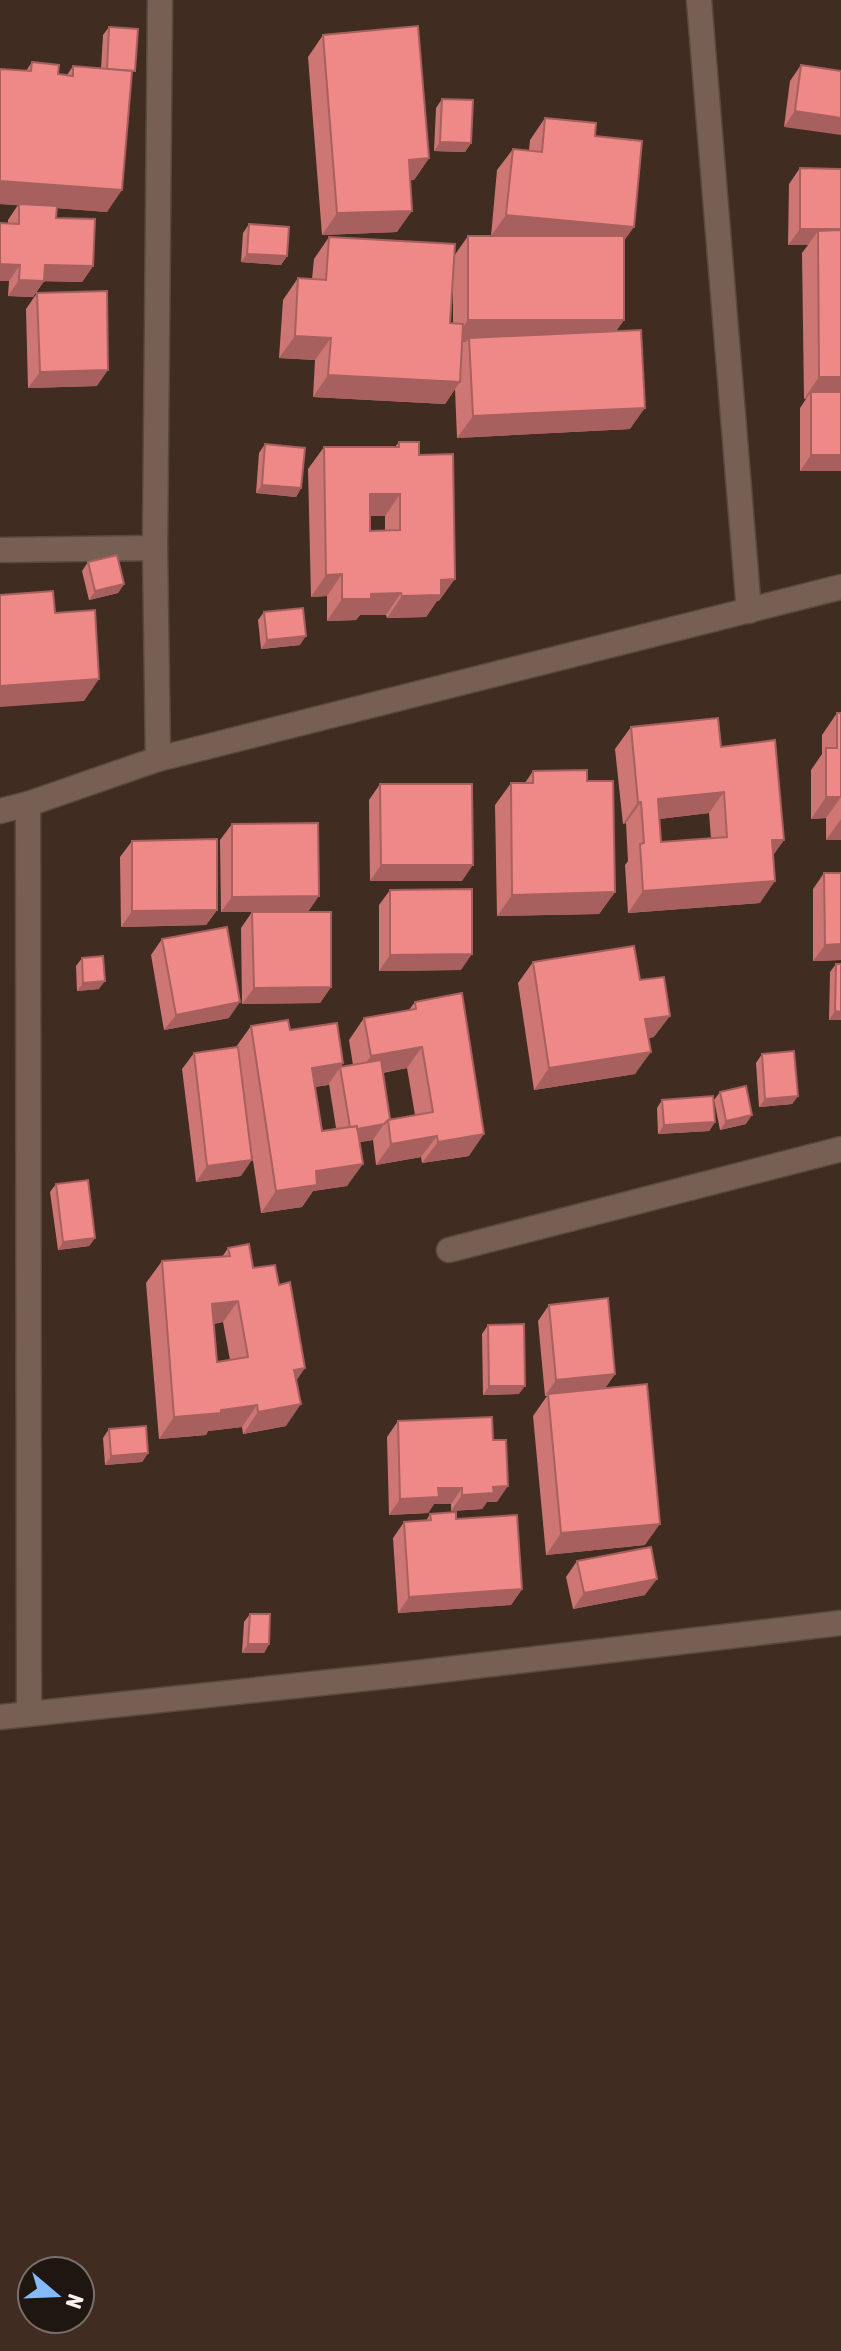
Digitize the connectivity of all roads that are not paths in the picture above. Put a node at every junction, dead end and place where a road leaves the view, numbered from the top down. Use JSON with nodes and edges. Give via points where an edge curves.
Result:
{"nodes":[{"id":1,"x":160,"y":0,"type":"edge"},
{"id":2,"x":699,"y":0,"type":"edge"},
{"id":3,"x":155,"y":548,"type":"junction"},
{"id":4,"x":0,"y":550,"type":"edge"},
{"id":5,"x":841,"y":587,"type":"edge"},
{"id":6,"x":749,"y":611,"type":"junction"},
{"id":7,"x":158,"y":759,"type":"junction"},
{"id":8,"x":28,"y":804,"type":"junction"},
{"id":9,"x":0,"y":811,"type":"edge"},
{"id":10,"x":841,"y":1149,"type":"edge"},
{"id":11,"x":449,"y":1250,"type":"dead end"},
{"id":12,"x":841,"y":1623,"type":"edge"},
{"id":13,"x":29,"y":1713,"type":"junction"},
{"id":14,"x":0,"y":1717,"type":"edge"}],
"edges":[{"from":1,"to":3,"type":"street"},
{"from":2,"to":6,"type":"street"},
{"from":3,"to":4,"type":"street"},
{"from":3,"to":7,"type":"street"},
{"from":5,"to":6,"type":"street"},
{"from":6,"to":7,"type":"street"},
{"from":7,"to":8,"type":"street"},
{"from":8,"to":9,"type":"street"},
{"from":8,"to":13,"type":"street"},
{"from":10,"to":11,"type":"street"},
{"from":12,"to":13,"type":"street"},
{"from":13,"to":14,"type":"street"}]}
